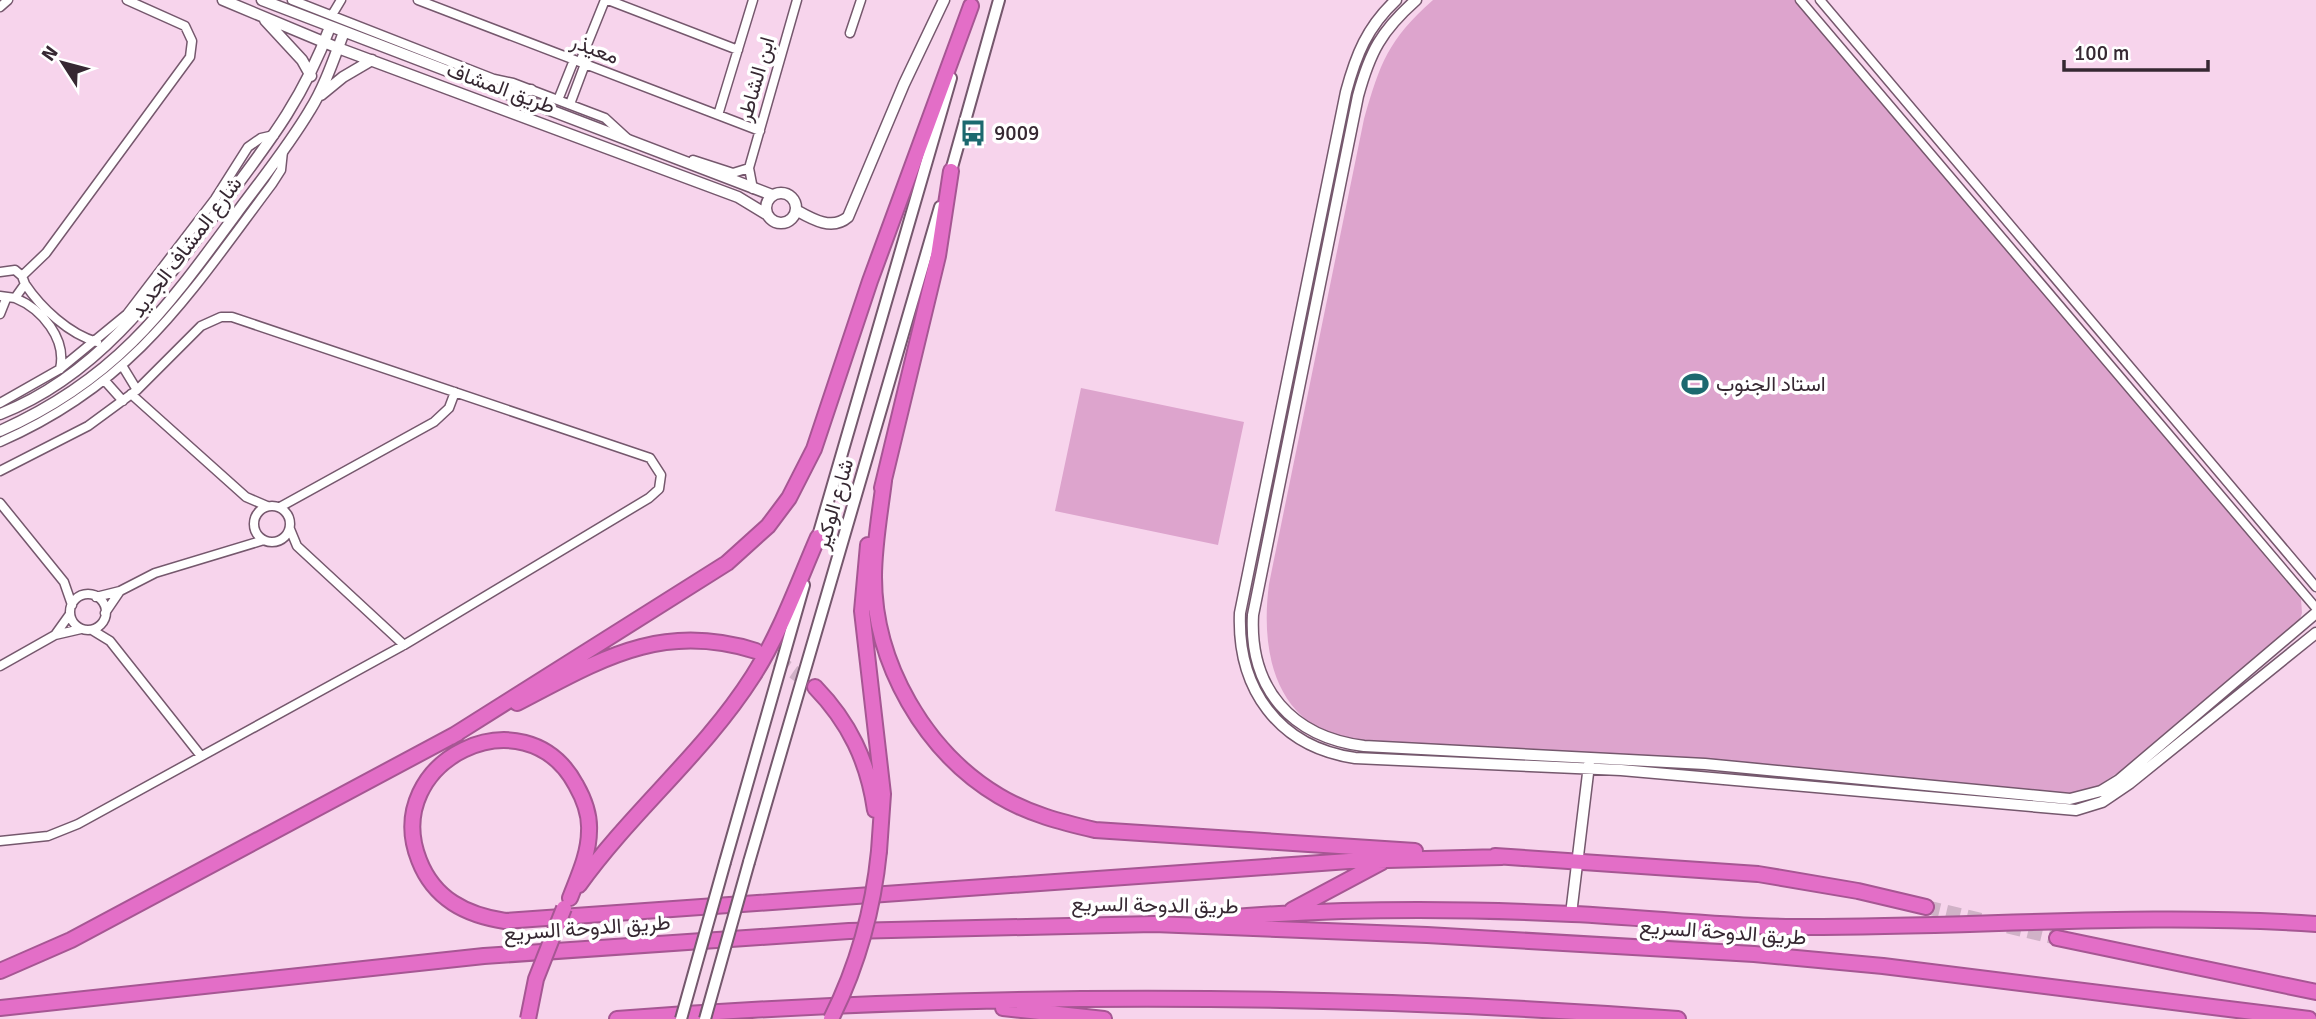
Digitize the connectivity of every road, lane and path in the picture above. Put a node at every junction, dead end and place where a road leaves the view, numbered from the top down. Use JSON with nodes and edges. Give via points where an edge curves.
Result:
{"nodes":[{"id":1,"x":8,"y":0,"type":"edge"},
{"id":2,"x":127,"y":0,"type":"edge"},
{"id":3,"x":223,"y":0,"type":"edge"},
{"id":4,"x":262,"y":0,"type":"edge"},
{"id":5,"x":292,"y":0,"type":"edge"},
{"id":6,"x":341,"y":0,"type":"edge"},
{"id":7,"x":421,"y":0,"type":"edge"},
{"id":8,"x":606,"y":0,"type":"edge"},
{"id":9,"x":753,"y":0,"type":"edge"},
{"id":10,"x":797,"y":0,"type":"edge"},
{"id":11,"x":861,"y":0,"type":"edge"},
{"id":12,"x":944,"y":0,"type":"edge"},
{"id":13,"x":999,"y":0,"type":"edge"},
{"id":14,"x":1396,"y":0,"type":"edge"},
{"id":15,"x":1416,"y":0,"type":"edge"},
{"id":16,"x":1800,"y":0,"type":"edge"},
{"id":17,"x":1820,"y":0,"type":"edge"},
{"id":18,"x":972,"y":3,"type":"edge"},
{"id":19,"x":0,"y":7,"type":"edge"},
{"id":20,"x":331,"y":15,"type":"junction"},
{"id":21,"x":262,"y":18,"type":"junction"},
{"id":22,"x":330,"y":27,"type":"junction"},
{"id":23,"x":344,"y":32,"type":"junction"},
{"id":24,"x":850,"y":33,"type":"dead end"},
{"id":25,"x":324,"y":42,"type":"junction"},
{"id":26,"x":338,"y":48,"type":"junction"},
{"id":27,"x":738,"y":50,"type":"junction"},
{"id":28,"x":372,"y":60,"type":"junction"},
{"id":29,"x":579,"y":62,"type":"junction"},
{"id":30,"x":311,"y":76,"type":"junction"},
{"id":31,"x":531,"y":90,"type":"junction"},
{"id":32,"x":499,"y":93,"type":"junction"},
{"id":33,"x":316,"y":100,"type":"junction"},
{"id":34,"x":558,"y":100,"type":"junction"},
{"id":35,"x":570,"y":104,"type":"junction"},
{"id":36,"x":718,"y":115,"type":"junction"},
{"id":37,"x":760,"y":131,"type":"junction"},
{"id":38,"x":274,"y":135,"type":"junction"},
{"id":39,"x":633,"y":144,"type":"junction"},
{"id":40,"x":283,"y":149,"type":"junction"},
{"id":41,"x":667,"y":157,"type":"junction"},
{"id":42,"x":749,"y":167,"type":"junction"},
{"id":43,"x":951,"y":171,"type":"junction"},
{"id":44,"x":753,"y":189,"type":"junction"},
{"id":45,"x":772,"y":195,"type":"junction"},
{"id":46,"x":796,"y":209,"type":"junction"},
{"id":47,"x":766,"y":214,"type":"junction"},
{"id":48,"x":2,"y":269,"type":"edge"},
{"id":49,"x":24,"y":280,"type":"junction"},
{"id":50,"x":7,"y":297,"type":"edge"},
{"id":51,"x":0,"y":314,"type":"edge"},
{"id":52,"x":97,"y":342,"type":"junction"},
{"id":53,"x":123,"y":367,"type":"junction"},
{"id":54,"x":60,"y":369,"type":"junction"},
{"id":55,"x":106,"y":382,"type":"junction"},
{"id":56,"x":134,"y":392,"type":"junction"},
{"id":57,"x":455,"y":392,"type":"junction"},
{"id":58,"x":122,"y":401,"type":"junction"},
{"id":59,"x":0,"y":403,"type":"edge"},
{"id":60,"x":0,"y":414,"type":"edge"},
{"id":61,"x":0,"y":431,"type":"edge"},
{"id":62,"x":0,"y":442,"type":"edge"},
{"id":63,"x":0,"y":471,"type":"edge"},
{"id":64,"x":884,"y":481,"type":"junction"},
{"id":65,"x":246,"y":498,"type":"junction"},
{"id":66,"x":299,"y":499,"type":"junction"},
{"id":67,"x":0,"y":503,"type":"edge"},
{"id":68,"x":267,"y":506,"type":"junction"},
{"id":69,"x":280,"y":507,"type":"junction"},
{"id":70,"x":289,"y":516,"type":"junction"},
{"id":71,"x":254,"y":524,"type":"junction"},
{"id":72,"x":289,"y":529,"type":"junction"},
{"id":73,"x":818,"y":537,"type":"junction"},
{"id":74,"x":264,"y":540,"type":"junction"},
{"id":75,"x":278,"y":541,"type":"junction"},
{"id":76,"x":242,"y":545,"type":"junction"},
{"id":77,"x":297,"y":547,"type":"junction"},
{"id":78,"x":64,"y":582,"type":"junction"},
{"id":79,"x":2316,"y":587,"type":"edge"},
{"id":80,"x":120,"y":591,"type":"junction"},
{"id":81,"x":86,"y":595,"type":"junction"},
{"id":82,"x":96,"y":597,"type":"junction"},
{"id":83,"x":2316,"y":608,"type":"edge"},
{"id":84,"x":71,"y":609,"type":"junction"},
{"id":85,"x":2316,"y":614,"type":"edge"},
{"id":86,"x":105,"y":616,"type":"junction"},
{"id":87,"x":81,"y":629,"type":"junction"},
{"id":88,"x":92,"y":630,"type":"junction"},
{"id":89,"x":2316,"y":633,"type":"edge"},
{"id":90,"x":55,"y":635,"type":"junction"},
{"id":91,"x":110,"y":641,"type":"junction"},
{"id":92,"x":404,"y":645,"type":"junction"},
{"id":93,"x":756,"y":651,"type":"tunnel mouth"},
{"id":94,"x":0,"y":666,"type":"edge"},
{"id":95,"x":815,"y":687,"type":"tunnel mouth"},
{"id":96,"x":451,"y":737,"type":"junction"},
{"id":97,"x":201,"y":756,"type":"junction"},
{"id":98,"x":1589,"y":756,"type":"junction"},
{"id":99,"x":1589,"y":769,"type":"junction"},
{"id":100,"x":879,"y":835,"type":"junction"},
{"id":101,"x":0,"y":841,"type":"edge"},
{"id":102,"x":1502,"y":857,"type":"junction"},
{"id":103,"x":1386,"y":860,"type":"junction"},
{"id":104,"x":1578,"y":862,"type":"junction"},
{"id":105,"x":567,"y":903,"type":"junction"},
{"id":106,"x":1926,"y":907,"type":"tunnel mouth"},
{"id":107,"x":1288,"y":912,"type":"junction"},
{"id":108,"x":1571,"y":914,"type":"junction"},
{"id":109,"x":1154,"y":924,"type":"junction"},
{"id":110,"x":2316,"y":924,"type":"edge"},
{"id":111,"x":2057,"y":938,"type":"tunnel mouth"},
{"id":112,"x":0,"y":971,"type":"edge"},
{"id":113,"x":2316,"y":992,"type":"edge"},
{"id":114,"x":957,"y":1003,"type":"junction"},
{"id":115,"x":0,"y":1008,"type":"edge"},
{"id":116,"x":528,"y":1019,"type":"edge"},
{"id":117,"x":617,"y":1019,"type":"edge"},
{"id":118,"x":681,"y":1019,"type":"edge"},
{"id":119,"x":705,"y":1019,"type":"edge"},
{"id":120,"x":831,"y":1019,"type":"edge"},
{"id":121,"x":1104,"y":1019,"type":"edge"},
{"id":122,"x":1678,"y":1019,"type":"edge"},
{"id":123,"x":2309,"y":1019,"type":"edge"}],
"edges":[{"from":1,"to":19,"type":"street"},
{"from":2,"to":49,"type":"street","via":[[186,26],[192,41],[190,57]]},
{"from":3,"to":21,"type":"street","name":"طريق المشاف"},
{"from":4,"to":22,"type":"street","name":"طريق المشاف"},
{"from":5,"to":20,"type":"street","name":"طريق المشاف"},
{"from":6,"to":20,"type":"street"},
{"from":7,"to":29,"type":"street","name":"معيذر"},
{"from":8,"to":27,"type":"street"},
{"from":8,"to":29,"type":"street"},
{"from":9,"to":27,"type":"street"},
{"from":10,"to":37,"type":"street","name":"ابن الشاطر"},
{"from":11,"to":24,"type":"street"},
{"from":12,"to":46,"type":"street","via":[[848,217],[841,223],[828,223]]},
{"from":13,"to":43,"type":"main road","name":"شارع الوكير"},
{"from":14,"to":99,"type":"street","via":[[1360,45],[1346,92],[1240,613],[1241,651],[1260,700],[1280,724],[1324,752],[1354,758]]},
{"from":15,"to":98,"type":"street","via":[[1381,35],[1358,96],[1253,615],[1254,649],[1265,683],[1281,707],[1329,739],[1364,746]]},
{"from":16,"to":83,"type":"street"},
{"from":17,"to":79,"type":"street"},
{"from":18,"to":73,"type":"main road","name":"شارع الوكير"},
{"from":18,"to":96,"type":"highway","via":[[814,449],[789,498],[768,526],[727,563]]},
{"from":20,"to":31,"type":"street","name":"طريق المشاف"},
{"from":21,"to":25,"type":"street","name":"طريق المشاف"},
{"from":21,"to":30,"type":"street"},
{"from":22,"to":23,"type":"street","name":"طريق المشاف"},
{"from":22,"to":25,"type":"street","name":"شارع المشاف الجديد"},
{"from":23,"to":26,"type":"street","name":"شارع المشاف الجديد"},
{"from":23,"to":32,"type":"street","name":"طريق المشاف"},
{"from":25,"to":26,"type":"street","name":"طريق المشاف"},
{"from":25,"to":30,"type":"street","name":"شارع المشاف الجديد"},
{"from":26,"to":28,"type":"street","name":"طريق المشاف"},
{"from":26,"to":33,"type":"street","name":"شارع المشاف الجديد"},
{"from":27,"to":36,"type":"street"},
{"from":28,"to":33,"type":"street","via":[[342,77]]},
{"from":28,"to":47,"type":"street","name":"طريق المشاف","via":[[737,197]]},
{"from":29,"to":34,"type":"street"},
{"from":29,"to":35,"type":"street"},
{"from":29,"to":36,"type":"street","name":"معيذر"},
{"from":30,"to":38,"type":"street","name":"شارع المشاف الجديد"},
{"from":31,"to":32,"type":"street"},
{"from":31,"to":34,"type":"street","name":"طريق المشاف"},
{"from":32,"to":39,"type":"street","name":"طريق المشاف"},
{"from":33,"to":40,"type":"street","name":"شارع المشاف الجديد"},
{"from":34,"to":35,"type":"street","name":"طريق المشاف"},
{"from":35,"to":39,"type":"street","name":"طريق المشاف","via":[[605,118]]},
{"from":36,"to":37,"type":"street","name":"معيذر"},
{"from":37,"to":42,"type":"street","name":"ابن الشاطر"},
{"from":38,"to":52,"type":"street","via":[[248,147],[142,296]]},
{"from":38,"to":60,"type":"street","name":"شارع المشاف الجديد","via":[[129,324],[74,372]]},
{"from":39,"to":41,"type":"street","name":"طريق المشاف"},
{"from":40,"to":53,"type":"street","via":[[281,170],[272,184],[178,309]]},
{"from":40,"to":61,"type":"street","name":"شارع المشاف الجديد","via":[[179,292],[131,346],[74,391]]},
{"from":41,"to":42,"type":"street","via":[[681,156],[733,173]]},
{"from":41,"to":44,"type":"street","name":"طريق المشاف"},
{"from":42,"to":44,"type":"street","name":"ابن الشاطر"},
{"from":43,"to":64,"type":"highway","via":[[938,256]]},
{"from":43,"to":119,"type":"main road","name":"شارع الوكير","bridge":true},
{"from":44,"to":45,"type":"street","name":"طريق المشاف"},
{"from":45,"to":46,"type":"street","via":[[790,196]]},
{"from":45,"to":47,"type":"street"},
{"from":46,"to":47,"type":"street","via":[[783,224]]},
{"from":48,"to":49,"type":"street","via":[[15,270]]},
{"from":49,"to":50,"type":"street"},
{"from":49,"to":52,"type":"street","via":[[66,326]]},
{"from":50,"to":51,"type":"street"},
{"from":50,"to":54,"type":"street","via":[[36,310],[55,334],[62,351]]},
{"from":52,"to":54,"type":"street"},
{"from":53,"to":55,"type":"street"},
{"from":53,"to":56,"type":"street"},
{"from":54,"to":59,"type":"street"},
{"from":55,"to":58,"type":"street"},
{"from":55,"to":62,"type":"street"},
{"from":56,"to":57,"type":"street","via":[[201,326],[221,317]]},
{"from":56,"to":58,"type":"street"},
{"from":56,"to":65,"type":"street"},
{"from":57,"to":66,"type":"street","via":[[449,408],[434,422]]},
{"from":57,"to":92,"type":"street","via":[[650,458],[660,468],[661,482],[649,498]]},
{"from":58,"to":63,"type":"street","via":[[72,436]]},
{"from":64,"to":100,"type":"highway","via":[[868,543],[862,611],[883,794]]},
{"from":64,"to":102,"type":"highway","via":[[874,577],[885,647],[920,721],[953,759],[998,796],[1056,821],[1095,830]]},
{"from":65,"to":68,"type":"street"},
{"from":65,"to":71,"type":"street"},
{"from":66,"to":69,"type":"street"},
{"from":66,"to":70,"type":"street"},
{"from":67,"to":78,"type":"street"},
{"from":68,"to":69,"type":"street"},
{"from":68,"to":71,"type":"street","via":[[259,511]]},
{"from":69,"to":70,"type":"street"},
{"from":70,"to":72,"type":"street"},
{"from":71,"to":74,"type":"street"},
{"from":71,"to":76,"type":"street"},
{"from":72,"to":75,"type":"street"},
{"from":72,"to":77,"type":"street"},
{"from":73,"to":105,"type":"highway","via":[[753,676]]},
{"from":73,"to":118,"type":"main road","name":"شارع الوكير","bridge":true},
{"from":74,"to":75,"type":"street"},
{"from":74,"to":76,"type":"street"},
{"from":75,"to":77,"type":"street"},
{"from":76,"to":80,"type":"street","via":[[155,573]]},
{"from":77,"to":92,"type":"street"},
{"from":78,"to":81,"type":"street"},
{"from":78,"to":84,"type":"street"},
{"from":80,"to":82,"type":"street"},
{"from":80,"to":86,"type":"street"},
{"from":81,"to":82,"type":"street"},
{"from":81,"to":84,"type":"street"},
{"from":82,"to":86,"type":"street"},
{"from":84,"to":87,"type":"street","via":[[72,621]]},
{"from":84,"to":90,"type":"street"},
{"from":85,"to":98,"type":"street","via":[[2119,780],[2087,796],[2046,797]]},
{"from":86,"to":88,"type":"street"},
{"from":86,"to":91,"type":"street"},
{"from":87,"to":88,"type":"street"},
{"from":87,"to":90,"type":"street"},
{"from":88,"to":91,"type":"street"},
{"from":89,"to":99,"type":"street","via":[[2130,783],[2102,802],[2076,810]]},
{"from":90,"to":94,"type":"street"},
{"from":91,"to":97,"type":"street"},
{"from":92,"to":97,"type":"street"},
{"from":93,"to":96,"type":"highway","via":[[709,640],[640,645],[592,664]]},
{"from":95,"to":100,"type":"highway","via":[[858,747],[873,794]]},
{"from":96,"to":112,"type":"highway","via":[[71,940]]},
{"from":97,"to":101,"type":"street","via":[[65,830]]},
{"from":98,"to":99,"type":"street"},
{"from":99,"to":104,"type":"street"},
{"from":100,"to":120,"type":"highway","bridge":true,"via":[[871,913]]},
{"from":102,"to":103,"type":"highway"},
{"from":102,"to":104,"type":"highway"},
{"from":103,"to":105,"type":"highway","via":[[505,921],[480,917],[448,901],[424,872],[416,853],[418,799],[428,778],[445,760],[486,741],[513,740],[547,754],[564,767],[582,796],[589,831]]},
{"from":103,"to":107,"type":"highway"},
{"from":104,"to":106,"type":"highway","via":[[1758,874]]},
{"from":104,"to":108,"type":"street"},
{"from":105,"to":116,"type":"highway","bridge":true,"via":[[540,967]]},
{"from":107,"to":108,"type":"highway"},
{"from":107,"to":109,"type":"highway"},
{"from":108,"to":110,"type":"highway","via":[[1791,927],[2149,919]]},
{"from":109,"to":115,"type":"highway","name":"طريق الدوحة السريع","via":[[849,931],[484,956]]},
{"from":109,"to":123,"type":"highway","name":"طريق الدوحة السريع","via":[[1754,954]]},
{"from":111,"to":113,"type":"highway"},
{"from":114,"to":117,"type":"highway"},
{"from":114,"to":121,"type":"highway"},
{"from":114,"to":122,"type":"highway","via":[[1095,997],[1317,999]]}]}
